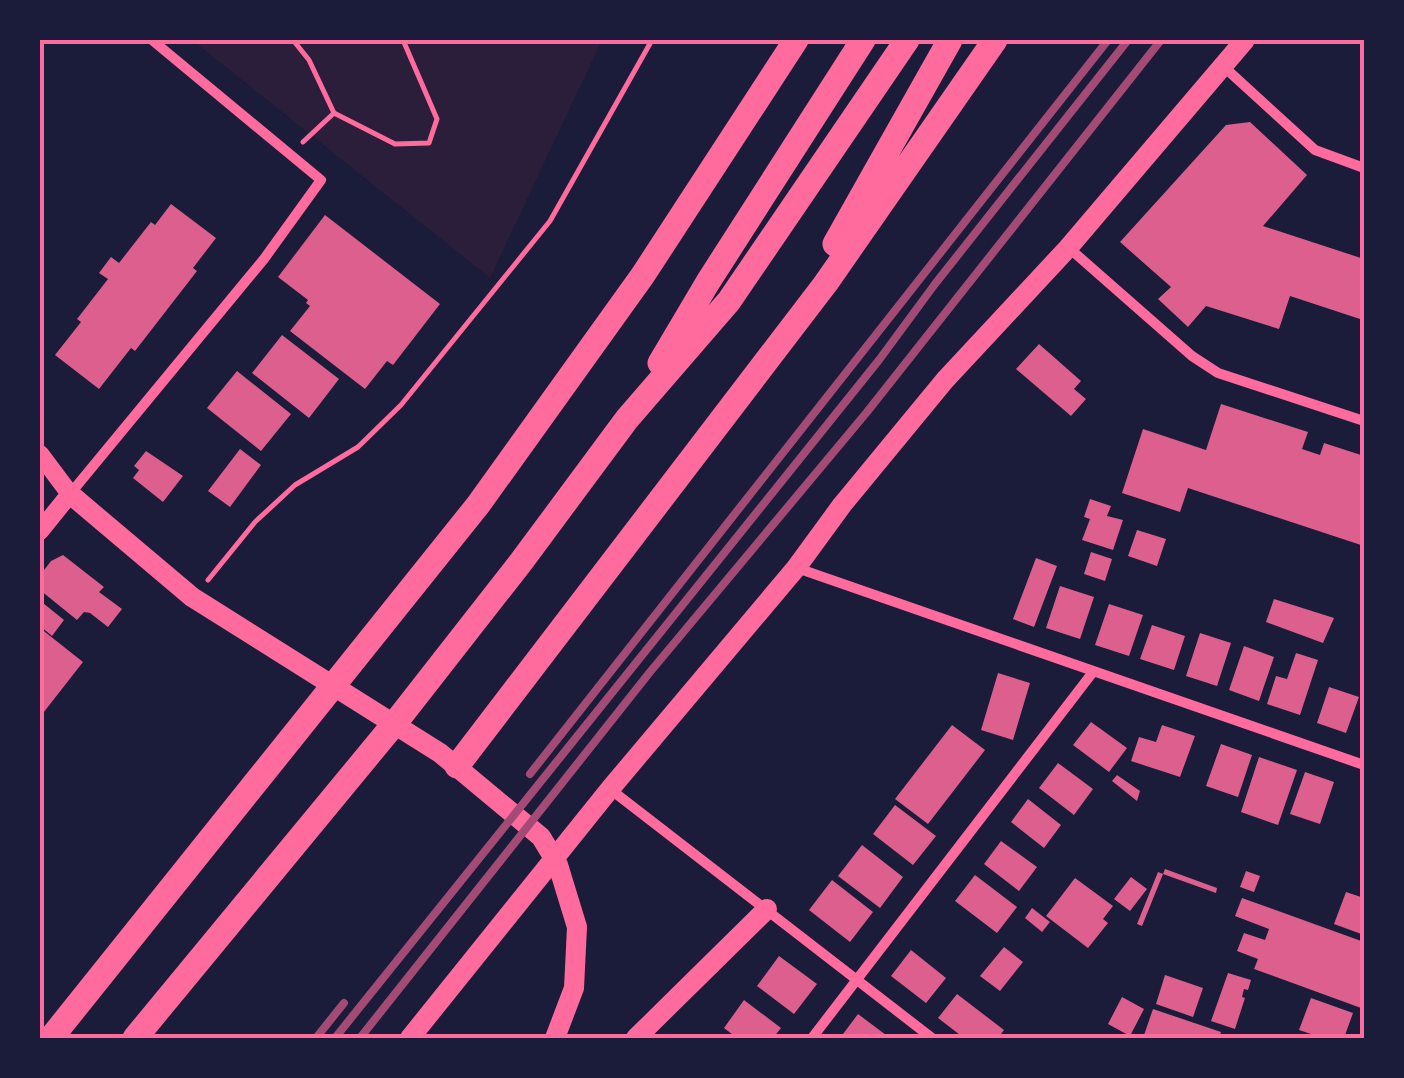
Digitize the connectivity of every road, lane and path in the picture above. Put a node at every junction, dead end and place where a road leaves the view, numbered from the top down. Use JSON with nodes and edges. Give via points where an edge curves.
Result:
{"nodes":[{"id":1,"x":152,"y":40,"type":"edge"},
{"id":2,"x":293,"y":40,"type":"edge"},
{"id":3,"x":402,"y":40,"type":"edge"},
{"id":4,"x":652,"y":40,"type":"edge"},
{"id":5,"x":796,"y":40,"type":"edge"},
{"id":6,"x":863,"y":40,"type":"edge"},
{"id":7,"x":907,"y":40,"type":"edge"},
{"id":8,"x":950,"y":40,"type":"edge"},
{"id":9,"x":994,"y":40,"type":"edge"},
{"id":10,"x":1245,"y":40,"type":"edge"},
{"id":11,"x":1222,"y":66,"type":"junction"},
{"id":12,"x":334,"y":113,"type":"junction"},
{"id":13,"x":290,"y":154,"type":"junction"},
{"id":14,"x":1364,"y":168,"type":"edge"},
{"id":15,"x":1068,"y":248,"type":"junction"},
{"id":16,"x":780,"y":345,"type":"junction"},
{"id":17,"x":627,"y":419,"type":"junction"},
{"id":18,"x":1364,"y":420,"type":"edge"},
{"id":19,"x":40,"y":454,"type":"edge"},
{"id":20,"x":70,"y":494,"type":"junction"},
{"id":21,"x":40,"y":531,"type":"edge"},
{"id":22,"x":796,"y":568,"type":"junction"},
{"id":23,"x":207,"y":581,"type":"dead end"},
{"id":24,"x":1093,"y":672,"type":"junction"},
{"id":25,"x":1364,"y":765,"type":"edge"},
{"id":26,"x":457,"y":766,"type":"junction"},
{"id":27,"x":610,"y":789,"type":"junction"},
{"id":28,"x":767,"y":908,"type":"junction"},
{"id":29,"x":857,"y":979,"type":"junction"},
{"id":30,"x":51,"y":1038,"type":"edge"},
{"id":31,"x":135,"y":1038,"type":"edge"},
{"id":32,"x":410,"y":1038,"type":"edge"},
{"id":33,"x":555,"y":1038,"type":"edge"},
{"id":34,"x":636,"y":1038,"type":"edge"},
{"id":35,"x":812,"y":1038,"type":"edge"},
{"id":36,"x":932,"y":1038,"type":"edge"}],
"edges":[{"from":1,"to":13,"type":"street"},
{"from":2,"to":12,"type":"path"},
{"from":3,"to":12,"type":"path","via":[[437,120],[429,144],[395,144]]},
{"from":4,"to":23,"type":"path","via":[[550,220],[401,405],[358,447],[295,485],[254,522]]},
{"from":5,"to":30,"type":"highway","via":[[643,275],[489,490]]},
{"from":6,"to":17,"type":"highway"},
{"from":7,"to":17,"type":"highway","via":[[729,301]]},
{"from":8,"to":16,"type":"highway"},
{"from":9,"to":16,"type":"highway"},
{"from":10,"to":11,"type":"main road"},
{"from":11,"to":14,"type":"street","via":[[1315,150]]},
{"from":11,"to":15,"type":"main road"},
{"from":12,"to":13,"type":"path"},
{"from":13,"to":20,"type":"street","via":[[321,180]]},
{"from":15,"to":18,"type":"street","via":[[1218,373]]},
{"from":15,"to":22,"type":"main road","via":[[945,380]]},
{"from":16,"to":26,"type":"highway"},
{"from":17,"to":31,"type":"highway","via":[[463,636]]},
{"from":19,"to":20,"type":"street"},
{"from":20,"to":21,"type":"street"},
{"from":20,"to":26,"type":"main road","via":[[192,597]]},
{"from":22,"to":24,"type":"street"},
{"from":22,"to":27,"type":"main road"},
{"from":24,"to":25,"type":"street"},
{"from":24,"to":29,"type":"street"},
{"from":26,"to":33,"type":"main road","via":[[541,836],[572,902],[577,970]]},
{"from":27,"to":28,"type":"street"},
{"from":27,"to":32,"type":"main road"},
{"from":28,"to":29,"type":"street"},
{"from":28,"to":34,"type":"main road"},
{"from":29,"to":35,"type":"street"},
{"from":29,"to":36,"type":"street"}]}
